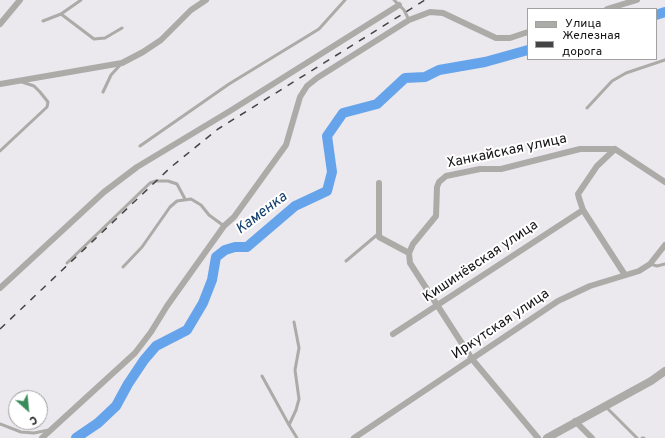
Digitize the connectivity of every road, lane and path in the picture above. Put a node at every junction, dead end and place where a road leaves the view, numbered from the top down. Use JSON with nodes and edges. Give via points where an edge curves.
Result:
{"nodes":[{"id":1,"x":15,"y":0,"type":"edge"},
{"id":2,"x":20,"y":0,"type":"edge"},
{"id":3,"x":81,"y":0,"type":"edge"},
{"id":4,"x":206,"y":0,"type":"edge"},
{"id":5,"x":394,"y":0,"type":"edge"},
{"id":6,"x":637,"y":0,"type":"edge"},
{"id":7,"x":342,"y":1,"type":"edge"},
{"id":8,"x":399,"y":5,"type":"junction"},
{"id":9,"x":610,"y":8,"type":"edge"},
{"id":10,"x":14,"y":9,"type":"junction"},
{"id":11,"x":61,"y":14,"type":"junction"},
{"id":12,"x":409,"y":20,"type":"junction"},
{"id":13,"x":42,"y":21,"type":"dead end"},
{"id":14,"x":0,"y":24,"type":"edge"},
{"id":15,"x":122,"y":28,"type":"dead end"},
{"id":16,"x":527,"y":32,"type":"edge"},
{"id":17,"x":665,"y":60,"type":"edge"},
{"id":18,"x":122,"y":63,"type":"junction"},
{"id":19,"x":22,"y":82,"type":"junction"},
{"id":20,"x":0,"y":84,"type":"edge"},
{"id":21,"x":103,"y":92,"type":"dead end"},
{"id":22,"x":587,"y":108,"type":"dead end"},
{"id":23,"x":140,"y":146,"type":"dead end"},
{"id":24,"x":615,"y":149,"type":"junction"},
{"id":25,"x":0,"y":151,"type":"edge"},
{"id":26,"x":665,"y":182,"type":"edge"},
{"id":27,"x":378,"y":183,"type":"dead end"},
{"id":28,"x":185,"y":199,"type":"junction"},
{"id":29,"x":583,"y":210,"type":"junction"},
{"id":30,"x":224,"y":226,"type":"junction"},
{"id":31,"x":378,"y":234,"type":"junction"},
{"id":32,"x":665,"y":245,"type":"edge"},
{"id":33,"x":409,"y":253,"type":"junction"},
{"id":34,"x":346,"y":261,"type":"dead end"},
{"id":35,"x":67,"y":264,"type":"dead end"},
{"id":36,"x":650,"y":264,"type":"junction"},
{"id":37,"x":665,"y":264,"type":"edge"},
{"id":38,"x":123,"y":267,"type":"dead end"},
{"id":39,"x":625,"y":275,"type":"junction"},
{"id":40,"x":0,"y":288,"type":"edge"},
{"id":41,"x":437,"y":306,"type":"junction"},
{"id":42,"x":294,"y":322,"type":"dead end"},
{"id":43,"x":393,"y":334,"type":"dead end"},
{"id":44,"x":472,"y":359,"type":"junction"},
{"id":45,"x":665,"y":371,"type":"edge"},
{"id":46,"x":262,"y":376,"type":"dead end"},
{"id":47,"x":605,"y":405,"type":"junction"},
{"id":48,"x":576,"y":421,"type":"junction"},
{"id":49,"x":0,"y":424,"type":"edge"},
{"id":50,"x":289,"y":425,"type":"junction"},
{"id":51,"x":51,"y":429,"type":"junction"},
{"id":52,"x":42,"y":438,"type":"edge"},
{"id":53,"x":297,"y":438,"type":"edge"},
{"id":54,"x":354,"y":438,"type":"edge"},
{"id":55,"x":538,"y":438,"type":"edge"},
{"id":56,"x":547,"y":438,"type":"edge"},
{"id":57,"x":592,"y":438,"type":"edge"},
{"id":58,"x":637,"y":438,"type":"edge"}],
"edges":[{"from":1,"to":10,"type":"lane"},
{"from":2,"to":10,"type":"street"},
{"from":3,"to":11,"type":"lane"},
{"from":4,"to":18,"type":"street","via":[[191,10],[161,40]]},
{"from":5,"to":8,"type":"lane"},
{"from":6,"to":9,"type":"street"},
{"from":7,"to":23,"type":"lane","via":[[319,29],[229,84]]},
{"from":8,"to":12,"type":"lane"},
{"from":8,"to":40,"type":"street","via":[[137,167],[104,192]]},
{"from":10,"to":14,"type":"street"},
{"from":11,"to":13,"type":"lane"},
{"from":11,"to":15,"type":"lane","via":[[94,39],[105,38]]},
{"from":12,"to":16,"type":"street","via":[[430,12],[443,13],[496,38],[510,38]]},
{"from":12,"to":30,"type":"street","via":[[307,86],[300,97],[286,145],[234,217]]},
{"from":17,"to":22,"type":"lane","via":[[626,73],[612,81]]},
{"from":18,"to":19,"type":"street"},
{"from":18,"to":21,"type":"lane","via":[[111,75]]},
{"from":19,"to":20,"type":"street"},
{"from":19,"to":25,"type":"lane","via":[[34,86],[48,102],[47,107]]},
{"from":24,"to":26,"type":"street"},
{"from":24,"to":29,"type":"street","via":[[597,166],[578,194]]},
{"from":24,"to":33,"type":"street","name":"Ханкайская улица","via":[[580,149],[501,169],[480,169],[446,176],[436,187],[436,216],[413,244]]},
{"from":27,"to":31,"type":"street"},
{"from":28,"to":30,"type":"lane","via":[[191,199],[201,205]]},
{"from":28,"to":35,"type":"lane","via":[[177,184],[168,181],[150,184]]},
{"from":28,"to":38,"type":"lane","via":[[170,207],[142,247]]},
{"from":29,"to":39,"type":"street"},
{"from":29,"to":41,"type":"street","name":"Кишинёвская улица"},
{"from":30,"to":51,"type":"street","via":[[135,353]]},
{"from":31,"to":33,"type":"street","via":[[381,239]]},
{"from":31,"to":34,"type":"lane"},
{"from":32,"to":36,"type":"street","name":"Иркутская улица"},
{"from":33,"to":41,"type":"street","via":[[412,266]]},
{"from":36,"to":37,"type":"lane"},
{"from":36,"to":39,"type":"street","name":"Иркутская улица"},
{"from":39,"to":44,"type":"street","name":"Иркутская улица","via":[[590,286],[558,301]]},
{"from":41,"to":43,"type":"street","name":"Кишинёвская улица"},
{"from":41,"to":44,"type":"street"},
{"from":42,"to":50,"type":"lane","via":[[299,348],[295,370],[299,399]]},
{"from":44,"to":54,"type":"street","name":"Иркутская улица"},
{"from":44,"to":55,"type":"street"},
{"from":45,"to":47,"type":"street"},
{"from":46,"to":50,"type":"lane"},
{"from":47,"to":48,"type":"street"},
{"from":47,"to":58,"type":"lane"},
{"from":48,"to":56,"type":"street"},
{"from":48,"to":57,"type":"street"},
{"from":49,"to":51,"type":"lane","via":[[21,432],[34,433]]},
{"from":50,"to":53,"type":"lane"},
{"from":51,"to":52,"type":"street"}]}
